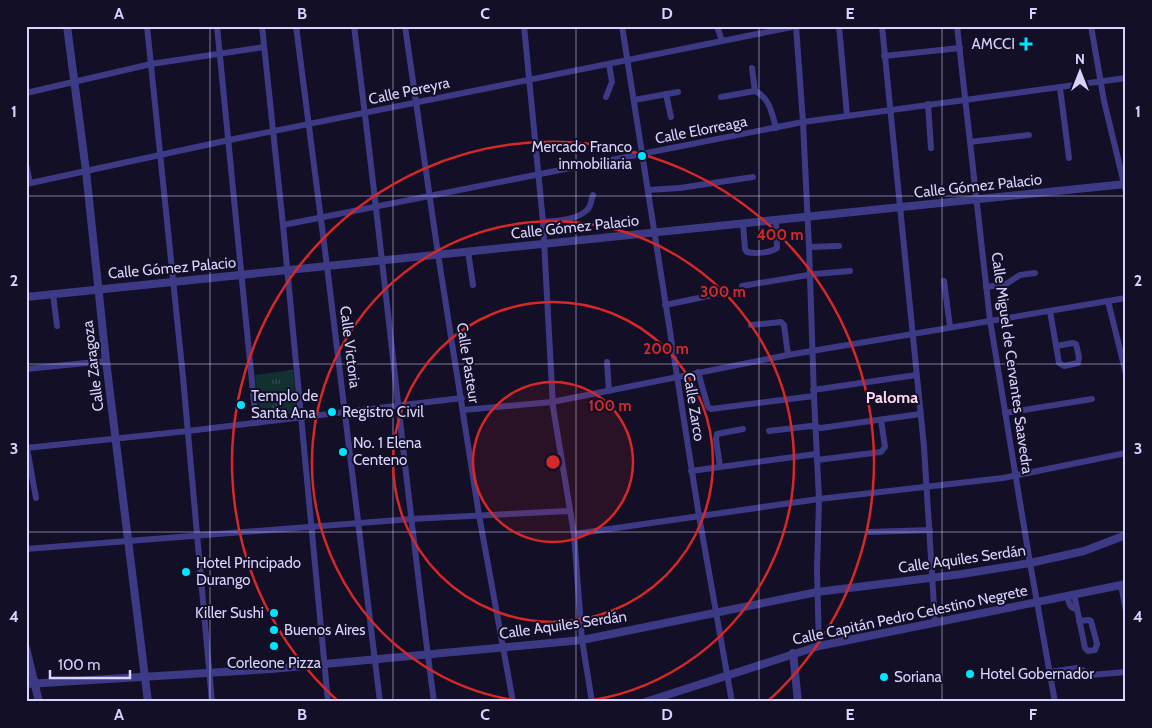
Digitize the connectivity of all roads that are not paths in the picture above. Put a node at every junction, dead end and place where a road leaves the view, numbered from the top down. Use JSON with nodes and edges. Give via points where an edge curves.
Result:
{"nodes":[{"id":1,"x":67,"y":26,"type":"edge"},
{"id":2,"x":147,"y":26,"type":"edge"},
{"id":3,"x":217,"y":26,"type":"edge"},
{"id":4,"x":262,"y":26,"type":"edge"},
{"id":5,"x":296,"y":26,"type":"edge"},
{"id":6,"x":354,"y":26,"type":"edge"},
{"id":7,"x":405,"y":26,"type":"edge"},
{"id":8,"x":524,"y":26,"type":"edge"},
{"id":9,"x":622,"y":26,"type":"edge"},
{"id":10,"x":717,"y":26,"type":"edge"},
{"id":11,"x":796,"y":26,"type":"edge"},
{"id":12,"x":838,"y":26,"type":"edge"},
{"id":13,"x":882,"y":26,"type":"edge"},
{"id":14,"x":958,"y":26,"type":"edge"},
{"id":15,"x":1091,"y":26,"type":"edge"},
{"id":16,"x":722,"y":41,"type":"junction"},
{"id":17,"x":264,"y":47,"type":"junction"},
{"id":18,"x":960,"y":48,"type":"junction"},
{"id":19,"x":220,"y":53,"type":"junction"},
{"id":20,"x":884,"y":56,"type":"junction"},
{"id":21,"x":628,"y":60,"type":"junction"},
{"id":22,"x":151,"y":64,"type":"junction"},
{"id":23,"x":609,"y":64,"type":"junction"},
{"id":24,"x":752,"y":68,"type":"dead end"},
{"id":25,"x":1126,"y":78,"type":"edge"},
{"id":26,"x":529,"y":79,"type":"junction"},
{"id":27,"x":74,"y":82,"type":"junction"},
{"id":28,"x":1101,"y":82,"type":"junction"},
{"id":29,"x":1060,"y":88,"type":"junction"},
{"id":30,"x":678,"y":92,"type":"dead end"},
{"id":31,"x":755,"y":92,"type":"junction"},
{"id":32,"x":26,"y":93,"type":"edge"},
{"id":33,"x":666,"y":94,"type":"junction"},
{"id":34,"x":606,"y":97,"type":"dead end"},
{"id":35,"x":720,"y":97,"type":"dead end"},
{"id":36,"x":966,"y":99,"type":"junction"},
{"id":37,"x":634,"y":100,"type":"junction"},
{"id":38,"x":415,"y":102,"type":"junction"},
{"id":39,"x":928,"y":104,"type":"junction"},
{"id":40,"x":889,"y":109,"type":"junction"},
{"id":41,"x":365,"y":113,"type":"junction"},
{"id":42,"x":847,"y":115,"type":"junction"},
{"id":43,"x":671,"y":117,"type":"dead end"},
{"id":44,"x":803,"y":122,"type":"junction"},
{"id":45,"x":309,"y":124,"type":"junction"},
{"id":46,"x":776,"y":128,"type":"junction"},
{"id":47,"x":272,"y":132,"type":"junction"},
{"id":48,"x":1029,"y":136,"type":"dead end"},
{"id":49,"x":229,"y":140,"type":"junction"},
{"id":50,"x":970,"y":142,"type":"junction"},
{"id":51,"x":931,"y":148,"type":"dead end"},
{"id":52,"x":160,"y":154,"type":"junction"},
{"id":53,"x":643,"y":155,"type":"junction"},
{"id":54,"x":1069,"y":158,"type":"dead end"},
{"id":55,"x":26,"y":164,"type":"edge"},
{"id":56,"x":86,"y":171,"type":"junction"},
{"id":57,"x":539,"y":173,"type":"junction"},
{"id":58,"x":753,"y":177,"type":"dead end"},
{"id":59,"x":28,"y":183,"type":"edge"},
{"id":60,"x":1125,"y":187,"type":"edge"},
{"id":61,"x":648,"y":190,"type":"junction"},
{"id":62,"x":592,"y":195,"type":"dead end"},
{"id":63,"x":429,"y":196,"type":"junction"},
{"id":64,"x":977,"y":200,"type":"junction"},
{"id":65,"x":377,"y":207,"type":"junction"},
{"id":66,"x":900,"y":208,"type":"junction"},
{"id":67,"x":808,"y":216,"type":"junction"},
{"id":68,"x":321,"y":218,"type":"junction"},
{"id":69,"x":776,"y":220,"type":"junction"},
{"id":70,"x":543,"y":222,"type":"junction"},
{"id":71,"x":743,"y":224,"type":"junction"},
{"id":72,"x":283,"y":225,"type":"junction"},
{"id":73,"x":655,"y":232,"type":"junction"},
{"id":74,"x":544,"y":244,"type":"junction"},
{"id":75,"x":839,"y":246,"type":"dead end"},
{"id":76,"x":810,"y":247,"type":"junction"},
{"id":77,"x":468,"y":251,"type":"junction"},
{"id":78,"x":438,"y":254,"type":"junction"},
{"id":79,"x":381,"y":261,"type":"junction"},
{"id":80,"x":328,"y":266,"type":"junction"},
{"id":81,"x":287,"y":271,"type":"junction"},
{"id":82,"x":850,"y":272,"type":"dead end"},
{"id":83,"x":1035,"y":273,"type":"dead end"},
{"id":84,"x":242,"y":275,"type":"junction"},
{"id":85,"x":810,"y":275,"type":"junction"},
{"id":86,"x":173,"y":281,"type":"junction"},
{"id":87,"x":944,"y":281,"type":"dead end"},
{"id":88,"x":473,"y":285,"type":"dead end"},
{"id":89,"x":742,"y":286,"type":"dead end"},
{"id":90,"x":986,"y":287,"type":"junction"},
{"id":91,"x":98,"y":289,"type":"junction"},
{"id":92,"x":723,"y":293,"type":"dead end"},
{"id":93,"x":53,"y":294,"type":"junction"},
{"id":94,"x":26,"y":297,"type":"edge"},
{"id":95,"x":1126,"y":298,"type":"edge"},
{"id":96,"x":1108,"y":301,"type":"junction"},
{"id":97,"x":665,"y":304,"type":"junction"},
{"id":98,"x":1050,"y":311,"type":"junction"},
{"id":99,"x":990,"y":320,"type":"junction"},
{"id":100,"x":751,"y":325,"type":"dead end"},
{"id":101,"x":57,"y":326,"type":"dead end"},
{"id":102,"x":950,"y":326,"type":"junction"},
{"id":103,"x":911,"y":333,"type":"junction"},
{"id":104,"x":1056,"y":346,"type":"junction"},
{"id":105,"x":812,"y":351,"type":"junction"},
{"id":106,"x":788,"y":355,"type":"junction"},
{"id":107,"x":106,"y":361,"type":"junction"},
{"id":108,"x":607,"y":362,"type":"dead end"},
{"id":109,"x":26,"y":369,"type":"edge"},
{"id":110,"x":699,"y":373,"type":"junction"},
{"id":111,"x":1126,"y":373,"type":"edge"},
{"id":112,"x":916,"y":375,"type":"junction"},
{"id":113,"x":676,"y":376,"type":"junction"},
{"id":114,"x":609,"y":391,"type":"junction"},
{"id":115,"x":814,"y":393,"type":"junction"},
{"id":116,"x":462,"y":398,"type":"junction"},
{"id":117,"x":1092,"y":398,"type":"dead end"},
{"id":118,"x":552,"y":402,"type":"junction"},
{"id":119,"x":397,"y":405,"type":"junction"},
{"id":120,"x":463,"y":410,"type":"junction"},
{"id":121,"x":346,"y":412,"type":"junction"},
{"id":122,"x":1005,"y":413,"type":"junction"},
{"id":123,"x":920,"y":414,"type":"junction"},
{"id":124,"x":301,"y":418,"type":"junction"},
{"id":125,"x":881,"y":420,"type":"junction"},
{"id":126,"x":256,"y":423,"type":"junction"},
{"id":127,"x":816,"y":427,"type":"junction"},
{"id":128,"x":743,"y":429,"type":"dead end"},
{"id":129,"x":188,"y":431,"type":"junction"},
{"id":130,"x":769,"y":431,"type":"dead end"},
{"id":131,"x":116,"y":440,"type":"junction"},
{"id":132,"x":27,"y":448,"type":"edge"},
{"id":133,"x":1126,"y":453,"type":"edge"},
{"id":134,"x":817,"y":457,"type":"junction"},
{"id":135,"x":720,"y":467,"type":"junction"},
{"id":136,"x":691,"y":470,"type":"junction"},
{"id":137,"x":1016,"y":476,"type":"junction"},
{"id":138,"x":927,"y":486,"type":"junction"},
{"id":139,"x":36,"y":498,"type":"dead end"},
{"id":140,"x":819,"y":499,"type":"junction"},
{"id":141,"x":569,"y":511,"type":"junction"},
{"id":142,"x":479,"y":516,"type":"junction"},
{"id":143,"x":699,"y":516,"type":"junction"},
{"id":144,"x":411,"y":519,"type":"junction"},
{"id":145,"x":360,"y":523,"type":"junction"},
{"id":146,"x":313,"y":528,"type":"junction"},
{"id":147,"x":930,"y":530,"type":"junction"},
{"id":148,"x":869,"y":532,"type":"dead end"},
{"id":149,"x":574,"y":534,"type":"junction"},
{"id":150,"x":1126,"y":535,"type":"edge"},
{"id":151,"x":198,"y":536,"type":"junction"},
{"id":152,"x":129,"y":541,"type":"junction"},
{"id":153,"x":26,"y":549,"type":"edge"},
{"id":154,"x":1030,"y":563,"type":"junction"},
{"id":155,"x":932,"y":578,"type":"junction"},
{"id":156,"x":1123,"y":584,"type":"edge"},
{"id":157,"x":818,"y":592,"type":"junction"},
{"id":158,"x":1070,"y":595,"type":"junction"},
{"id":159,"x":1037,"y":601,"type":"junction"},
{"id":160,"x":1126,"y":611,"type":"edge"},
{"id":161,"x":714,"y":612,"type":"junction"},
{"id":162,"x":1080,"y":621,"type":"junction"},
{"id":163,"x":935,"y":622,"type":"junction"},
{"id":164,"x":582,"y":640,"type":"junction"},
{"id":165,"x":819,"y":646,"type":"junction"},
{"id":166,"x":26,"y":648,"type":"edge"},
{"id":167,"x":503,"y":648,"type":"junction"},
{"id":168,"x":428,"y":654,"type":"junction"},
{"id":169,"x":793,"y":654,"type":"junction"},
{"id":170,"x":375,"y":660,"type":"junction"},
{"id":171,"x":324,"y":664,"type":"junction"},
{"id":172,"x":209,"y":672,"type":"junction"},
{"id":173,"x":1050,"y":672,"type":"junction"},
{"id":174,"x":1126,"y":672,"type":"edge"},
{"id":175,"x":145,"y":676,"type":"junction"},
{"id":176,"x":727,"y":676,"type":"junction"},
{"id":177,"x":35,"y":683,"type":"junction"},
{"id":178,"x":26,"y":684,"type":"edge"},
{"id":179,"x":651,"y":701,"type":"edge"},
{"id":180,"x":39,"y":702,"type":"edge"},
{"id":181,"x":148,"y":702,"type":"edge"},
{"id":182,"x":212,"y":702,"type":"edge"},
{"id":183,"x":328,"y":702,"type":"edge"},
{"id":184,"x":380,"y":702,"type":"edge"},
{"id":185,"x":434,"y":702,"type":"edge"},
{"id":186,"x":514,"y":702,"type":"edge"},
{"id":187,"x":592,"y":702,"type":"edge"},
{"id":188,"x":732,"y":702,"type":"edge"},
{"id":189,"x":798,"y":702,"type":"edge"},
{"id":190,"x":1056,"y":702,"type":"edge"}],
"edges":[{"from":1,"to":27,"type":"street","name":"Calle Zaragoza"},
{"from":2,"to":22,"type":"street"},
{"from":3,"to":19,"type":"street"},
{"from":4,"to":17,"type":"street"},
{"from":5,"to":45,"type":"street","name":"Calle Victoria"},
{"from":6,"to":41,"type":"street"},
{"from":7,"to":38,"type":"street","name":"Calle Pasteur"},
{"from":8,"to":26,"type":"street"},
{"from":9,"to":21,"type":"street","name":"Calle Zarco"},
{"from":10,"to":16,"type":"street"},
{"from":11,"to":16,"type":"street","name":"Calle Pereyra"},
{"from":11,"to":44,"type":"street"},
{"from":12,"to":42,"type":"street"},
{"from":13,"to":20,"type":"street"},
{"from":14,"to":18,"type":"street","name":"Calle Miguel de Cervantes Saavedra"},
{"from":15,"to":28,"type":"street"},
{"from":16,"to":21,"type":"street","name":"Calle Pereyra"},
{"from":17,"to":19,"type":"street"},
{"from":17,"to":47,"type":"street"},
{"from":18,"to":20,"type":"street"},
{"from":18,"to":36,"type":"street","name":"Calle Miguel de Cervantes Saavedra"},
{"from":19,"to":22,"type":"street"},
{"from":19,"to":49,"type":"street"},
{"from":20,"to":40,"type":"street"},
{"from":21,"to":23,"type":"street","name":"Calle Pereyra"},
{"from":21,"to":37,"type":"street","name":"Calle Zarco"},
{"from":22,"to":27,"type":"street"},
{"from":22,"to":52,"type":"street"},
{"from":23,"to":26,"type":"street","name":"Calle Pereyra"},
{"from":23,"to":34,"type":"street","via":[[612,82]]},
{"from":24,"to":31,"type":"street"},
{"from":25,"to":28,"type":"street","name":"Calle Elorreaga"},
{"from":26,"to":38,"type":"street","name":"Calle Pereyra"},
{"from":26,"to":57,"type":"street"},
{"from":27,"to":32,"type":"street"},
{"from":27,"to":56,"type":"street","name":"Calle Zaragoza"},
{"from":28,"to":29,"type":"street","name":"Calle Elorreaga"},
{"from":28,"to":60,"type":"street"},
{"from":29,"to":36,"type":"street","name":"Calle Elorreaga"},
{"from":29,"to":54,"type":"street"},
{"from":30,"to":33,"type":"street"},
{"from":31,"to":35,"type":"street"},
{"from":31,"to":46,"type":"street","via":[[769,106]]},
{"from":33,"to":37,"type":"street"},
{"from":33,"to":43,"type":"street"},
{"from":36,"to":39,"type":"street","name":"Calle Elorreaga"},
{"from":36,"to":50,"type":"street","name":"Calle Miguel de Cervantes Saavedra"},
{"from":37,"to":53,"type":"street","name":"Calle Zarco"},
{"from":38,"to":41,"type":"street","name":"Calle Pereyra"},
{"from":38,"to":63,"type":"street","name":"Calle Pasteur"},
{"from":39,"to":40,"type":"street","name":"Calle Elorreaga"},
{"from":39,"to":51,"type":"street"},
{"from":40,"to":42,"type":"street","name":"Calle Elorreaga"},
{"from":40,"to":66,"type":"street"},
{"from":41,"to":45,"type":"street","name":"Calle Pereyra"},
{"from":41,"to":65,"type":"street"},
{"from":42,"to":44,"type":"street","name":"Calle Elorreaga"},
{"from":44,"to":46,"type":"street","name":"Calle Elorreaga"},
{"from":44,"to":67,"type":"street"},
{"from":45,"to":47,"type":"street","name":"Calle Pereyra"},
{"from":45,"to":68,"type":"street","name":"Calle Victoria"},
{"from":46,"to":53,"type":"street","name":"Calle Elorreaga"},
{"from":47,"to":49,"type":"street","name":"Calle Pereyra"},
{"from":47,"to":72,"type":"street"},
{"from":48,"to":50,"type":"street"},
{"from":49,"to":52,"type":"street","name":"Calle Pereyra"},
{"from":49,"to":84,"type":"street"},
{"from":50,"to":64,"type":"street","name":"Calle Miguel de Cervantes Saavedra"},
{"from":52,"to":56,"type":"street","name":"Calle Pereyra"},
{"from":52,"to":86,"type":"street"},
{"from":53,"to":57,"type":"street","name":"Calle Elorreaga"},
{"from":53,"to":61,"type":"street","name":"Calle Zarco"},
{"from":55,"to":59,"type":"street"},
{"from":56,"to":59,"type":"street","name":"Calle Pereyra"},
{"from":56,"to":91,"type":"street","name":"Calle Zaragoza"},
{"from":57,"to":63,"type":"street","name":"Calle Elorreaga"},
{"from":57,"to":70,"type":"street"},
{"from":58,"to":61,"type":"street"},
{"from":60,"to":64,"type":"street","name":"Calle Gómez Palacio"},
{"from":61,"to":73,"type":"street","name":"Calle Zarco"},
{"from":62,"to":70,"type":"street","via":[[586,211],[562,220]]},
{"from":63,"to":65,"type":"street","name":"Calle Elorreaga"},
{"from":63,"to":78,"type":"street","name":"Calle Pasteur"},
{"from":64,"to":66,"type":"street","name":"Calle Gómez Palacio"},
{"from":64,"to":90,"type":"street","name":"Calle Miguel de Cervantes Saavedra"},
{"from":65,"to":68,"type":"street","name":"Calle Elorreaga"},
{"from":65,"to":79,"type":"street"},
{"from":66,"to":67,"type":"street","name":"Calle Gómez Palacio"},
{"from":66,"to":103,"type":"street"},
{"from":67,"to":69,"type":"street","name":"Calle Gómez Palacio"},
{"from":67,"to":76,"type":"street"},
{"from":68,"to":72,"type":"street","name":"Calle Elorreaga"},
{"from":68,"to":80,"type":"street","name":"Calle Victoria"},
{"from":69,"to":71,"type":"street","name":"Calle Gómez Palacio"},
{"from":69,"to":71,"type":"street","via":[[777,248],[773,251],[747,252]]},
{"from":70,"to":74,"type":"street"},
{"from":71,"to":73,"type":"street","name":"Calle Gómez Palacio"},
{"from":72,"to":81,"type":"street"},
{"from":73,"to":74,"type":"street","name":"Calle Gómez Palacio"},
{"from":73,"to":97,"type":"street","name":"Calle Zarco"},
{"from":74,"to":77,"type":"street","name":"Calle Gómez Palacio"},
{"from":74,"to":118,"type":"street"},
{"from":75,"to":76,"type":"street"},
{"from":76,"to":85,"type":"street"},
{"from":77,"to":78,"type":"street","name":"Calle Gómez Palacio"},
{"from":77,"to":88,"type":"street"},
{"from":78,"to":79,"type":"street","name":"Calle Gómez Palacio"},
{"from":78,"to":116,"type":"street","name":"Calle Pasteur"},
{"from":79,"to":80,"type":"street","name":"Calle Gómez Palacio"},
{"from":79,"to":119,"type":"street"},
{"from":80,"to":81,"type":"street","name":"Calle Gómez Palacio"},
{"from":80,"to":121,"type":"street","name":"Calle Victoria"},
{"from":81,"to":84,"type":"street","name":"Calle Gómez Palacio"},
{"from":81,"to":124,"type":"street"},
{"from":82,"to":85,"type":"street"},
{"from":83,"to":90,"type":"street","via":[[1020,275],[1006,284]]},
{"from":84,"to":86,"type":"street","name":"Calle Gómez Palacio"},
{"from":84,"to":126,"type":"street"},
{"from":85,"to":89,"type":"street"},
{"from":85,"to":105,"type":"street"},
{"from":86,"to":91,"type":"street","name":"Calle Gómez Palacio"},
{"from":86,"to":129,"type":"street"},
{"from":87,"to":102,"type":"street"},
{"from":90,"to":99,"type":"street","name":"Calle Miguel de Cervantes Saavedra"},
{"from":91,"to":93,"type":"street","name":"Calle Gómez Palacio"},
{"from":91,"to":107,"type":"street","name":"Calle Zaragoza"},
{"from":92,"to":97,"type":"street"},
{"from":93,"to":94,"type":"street","name":"Calle Gómez Palacio"},
{"from":93,"to":101,"type":"street"},
{"from":95,"to":96,"type":"street"},
{"from":96,"to":98,"type":"street"},
{"from":96,"to":111,"type":"street"},
{"from":97,"to":113,"type":"street","name":"Calle Zarco"},
{"from":98,"to":99,"type":"street"},
{"from":98,"to":104,"type":"street"},
{"from":99,"to":102,"type":"street"},
{"from":99,"to":122,"type":"street","name":"Calle Miguel de Cervantes Saavedra"},
{"from":100,"to":106,"type":"street","via":[[781,322]]},
{"from":102,"to":103,"type":"street"},
{"from":103,"to":105,"type":"street"},
{"from":103,"to":112,"type":"street"},
{"from":104,"to":104,"type":"street","via":[[1060,365],[1078,363],[1076,344]]},
{"from":105,"to":106,"type":"street"},
{"from":105,"to":115,"type":"street"},
{"from":106,"to":110,"type":"street"},
{"from":107,"to":109,"type":"street"},
{"from":107,"to":131,"type":"street","name":"Calle Zaragoza"},
{"from":108,"to":114,"type":"street"},
{"from":110,"to":113,"type":"street"},
{"from":110,"to":115,"type":"street","via":[[710,409]]},
{"from":112,"to":115,"type":"street"},
{"from":112,"to":123,"type":"street"},
{"from":113,"to":114,"type":"street"},
{"from":113,"to":136,"type":"street","name":"Calle Zarco"},
{"from":114,"to":118,"type":"street"},
{"from":115,"to":127,"type":"street"},
{"from":116,"to":119,"type":"street"},
{"from":116,"to":120,"type":"street","name":"Calle Pasteur"},
{"from":117,"to":122,"type":"street"},
{"from":118,"to":120,"type":"street"},
{"from":118,"to":141,"type":"street"},
{"from":119,"to":121,"type":"street"},
{"from":119,"to":144,"type":"street"},
{"from":120,"to":142,"type":"street","name":"Calle Pasteur"},
{"from":121,"to":124,"type":"street"},
{"from":121,"to":145,"type":"street","name":"Calle Victoria"},
{"from":122,"to":137,"type":"street","name":"Calle Miguel de Cervantes Saavedra"},
{"from":123,"to":125,"type":"street"},
{"from":123,"to":138,"type":"street"},
{"from":124,"to":126,"type":"street"},
{"from":124,"to":146,"type":"street"},
{"from":125,"to":127,"type":"street"},
{"from":125,"to":134,"type":"street","via":[[884,450]]},
{"from":126,"to":129,"type":"street"},
{"from":127,"to":130,"type":"street"},
{"from":127,"to":134,"type":"street"},
{"from":128,"to":135,"type":"street","via":[[718,434]]},
{"from":129,"to":131,"type":"street"},
{"from":129,"to":151,"type":"street"},
{"from":131,"to":132,"type":"street"},
{"from":131,"to":152,"type":"street","name":"Calle Zaragoza"},
{"from":132,"to":139,"type":"street"},
{"from":133,"to":137,"type":"street"},
{"from":134,"to":135,"type":"street"},
{"from":134,"to":140,"type":"street"},
{"from":135,"to":136,"type":"street"},
{"from":136,"to":143,"type":"street","name":"Calle Zarco"},
{"from":137,"to":138,"type":"street"},
{"from":137,"to":154,"type":"street","name":"Calle Miguel de Cervantes Saavedra"},
{"from":138,"to":140,"type":"street"},
{"from":138,"to":147,"type":"street"},
{"from":140,"to":143,"type":"street"},
{"from":140,"to":157,"type":"street"},
{"from":141,"to":142,"type":"street"},
{"from":141,"to":149,"type":"street"},
{"from":142,"to":144,"type":"street"},
{"from":142,"to":167,"type":"street","name":"Calle Pasteur"},
{"from":143,"to":149,"type":"street"},
{"from":143,"to":161,"type":"street","name":"Calle Zarco"},
{"from":144,"to":145,"type":"street"},
{"from":144,"to":168,"type":"street"},
{"from":145,"to":146,"type":"street"},
{"from":145,"to":170,"type":"street","name":"Calle Victoria"},
{"from":146,"to":151,"type":"street"},
{"from":146,"to":171,"type":"street"},
{"from":147,"to":148,"type":"street"},
{"from":147,"to":155,"type":"street"},
{"from":149,"to":164,"type":"street"},
{"from":150,"to":154,"type":"street","name":"Calle Aquiles Serdán","via":[[1073,554]]},
{"from":151,"to":152,"type":"street"},
{"from":151,"to":172,"type":"street"},
{"from":152,"to":153,"type":"street"},
{"from":152,"to":175,"type":"street","name":"Calle Zaragoza"},
{"from":154,"to":155,"type":"street","name":"Calle Aquiles Serdán"},
{"from":154,"to":159,"type":"street","name":"Calle Miguel de Cervantes Saavedra"},
{"from":155,"to":157,"type":"street","name":"Calle Aquiles Serdán"},
{"from":155,"to":163,"type":"street"},
{"from":156,"to":158,"type":"street","name":"Calle Capitán Pedro Celestino Negrete"},
{"from":156,"to":160,"type":"street"},
{"from":157,"to":161,"type":"street","name":"Calle Aquiles Serdán"},
{"from":157,"to":165,"type":"street"},
{"from":158,"to":159,"type":"street","name":"Calle Capitán Pedro Celestino Negrete"},
{"from":158,"to":162,"type":"street","via":[[1069,606],[1077,609]]},
{"from":159,"to":163,"type":"street","name":"Calle Capitán Pedro Celestino Negrete"},
{"from":159,"to":173,"type":"street","name":"Calle Miguel de Cervantes Saavedra"},
{"from":161,"to":164,"type":"street","name":"Calle Aquiles Serdán"},
{"from":161,"to":176,"type":"street","name":"Calle Zarco"},
{"from":162,"to":162,"type":"street","via":[[1085,648],[1095,650],[1097,644],[1092,623]]},
{"from":163,"to":165,"type":"street","name":"Calle Capitán Pedro Celestino Negrete"},
{"from":164,"to":167,"type":"street","name":"Calle Aquiles Serdán"},
{"from":164,"to":187,"type":"street"},
{"from":165,"to":169,"type":"street","name":"Calle Capitán Pedro Celestino Negrete"},
{"from":166,"to":177,"type":"street"},
{"from":167,"to":168,"type":"street","name":"Calle Aquiles Serdán"},
{"from":167,"to":186,"type":"street","name":"Calle Pasteur"},
{"from":168,"to":170,"type":"street","name":"Calle Aquiles Serdán"},
{"from":168,"to":185,"type":"street"},
{"from":169,"to":176,"type":"street","name":"Calle Capitán Pedro Celestino Negrete"},
{"from":169,"to":189,"type":"street"},
{"from":170,"to":171,"type":"street","name":"Calle Aquiles Serdán"},
{"from":170,"to":184,"type":"street","name":"Calle Victoria"},
{"from":171,"to":172,"type":"street","name":"Calle Aquiles Serdán"},
{"from":171,"to":183,"type":"street"},
{"from":172,"to":175,"type":"street","name":"Calle Aquiles Serdán"},
{"from":172,"to":182,"type":"street"},
{"from":173,"to":174,"type":"street","via":[[1077,668],[1090,675]]},
{"from":173,"to":190,"type":"street","name":"Calle Miguel de Cervantes Saavedra"},
{"from":175,"to":177,"type":"street","name":"Calle Aquiles Serdán"},
{"from":175,"to":181,"type":"street","name":"Calle Zaragoza"},
{"from":176,"to":179,"type":"street","name":"Calle Capitán Pedro Celestino Negrete"},
{"from":176,"to":188,"type":"street","name":"Calle Zarco"},
{"from":177,"to":178,"type":"street","name":"Calle Aquiles Serdán"},
{"from":177,"to":180,"type":"street"}]}
